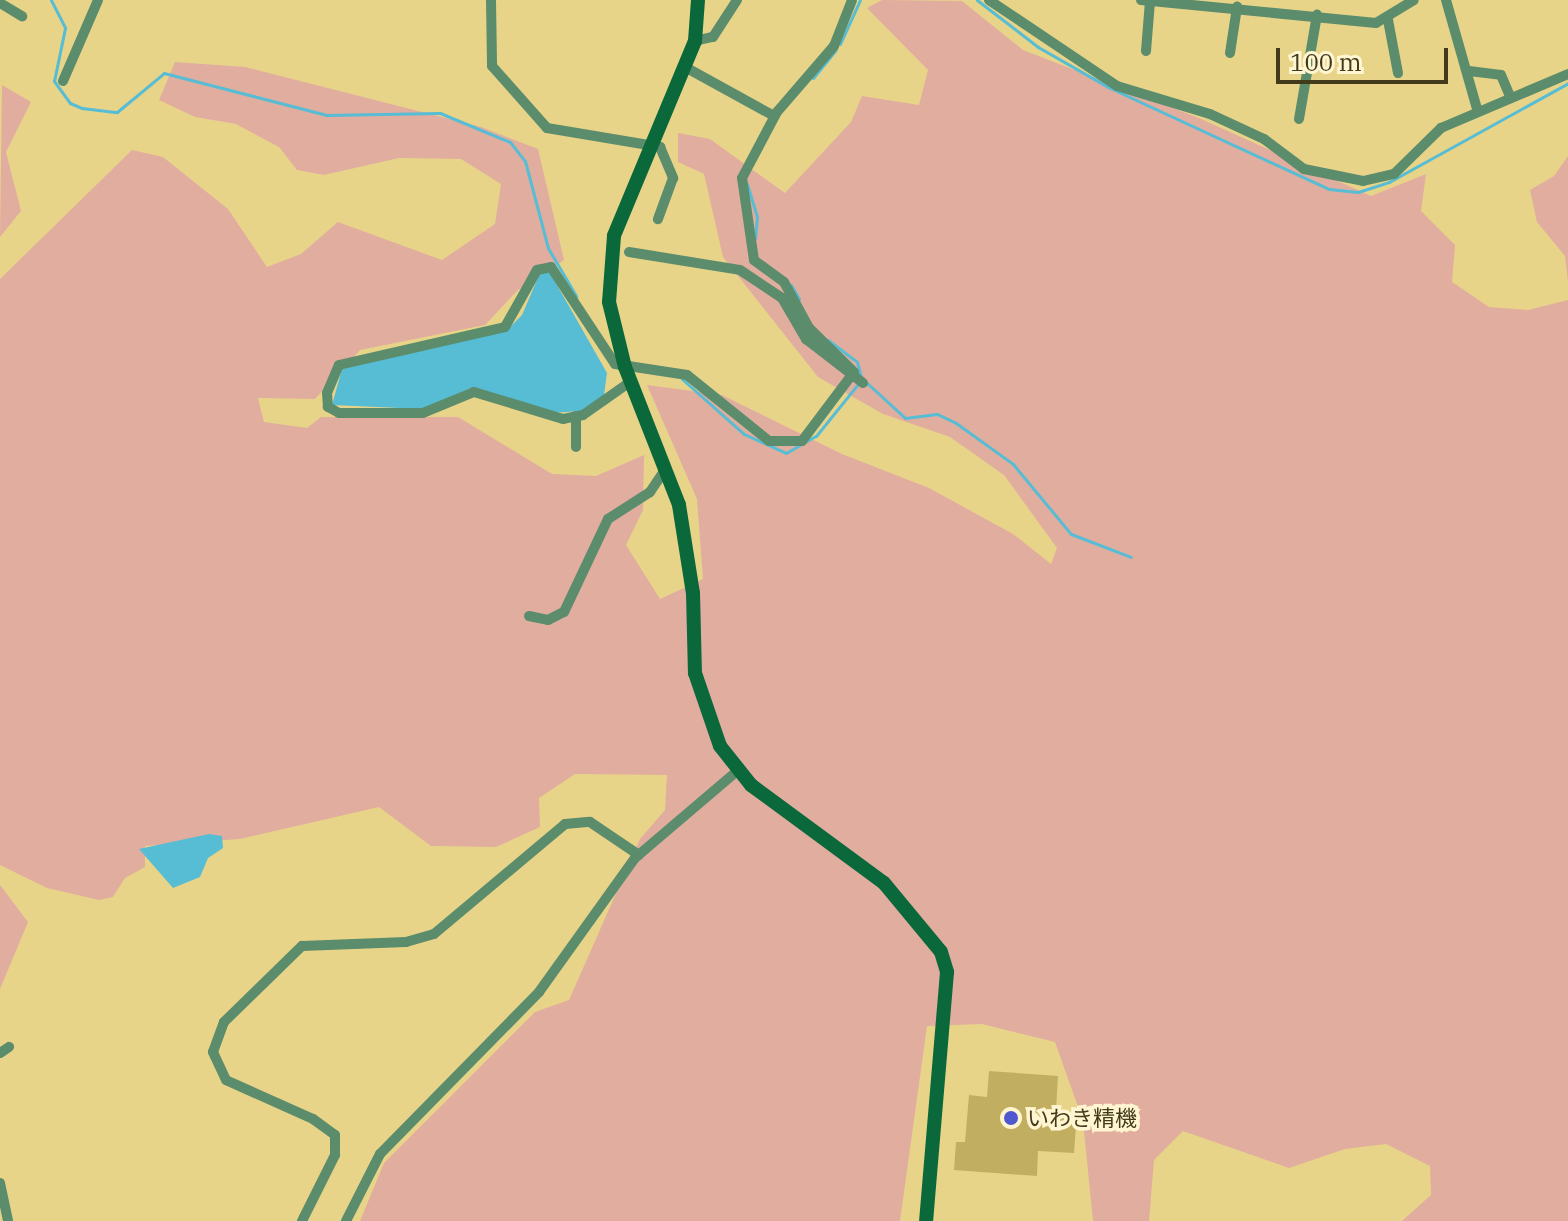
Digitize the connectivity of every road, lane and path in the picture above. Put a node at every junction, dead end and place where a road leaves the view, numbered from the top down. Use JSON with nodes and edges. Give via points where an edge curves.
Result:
{"nodes":[{"id":1,"x":98,"y":0,"type":"edge"},
{"id":2,"x":491,"y":0,"type":"edge"},
{"id":3,"x":698,"y":0,"type":"edge"},
{"id":4,"x":737,"y":0,"type":"edge"},
{"id":5,"x":852,"y":0,"type":"edge"},
{"id":6,"x":989,"y":0,"type":"edge"},
{"id":7,"x":1141,"y":0,"type":"edge"},
{"id":8,"x":1414,"y":0,"type":"edge"},
{"id":9,"x":1446,"y":0,"type":"edge"},
{"id":10,"x":1150,"y":1,"type":"edge"},
{"id":11,"x":0,"y":3,"type":"edge"},
{"id":12,"x":1237,"y":7,"type":"junction"},
{"id":13,"x":1317,"y":15,"type":"junction"},
{"id":14,"x":22,"y":16,"type":"dead end"},
{"id":15,"x":1388,"y":20,"type":"junction"},
{"id":16,"x":695,"y":41,"type":"junction"},
{"id":17,"x":1146,"y":51,"type":"dead end"},
{"id":18,"x":1230,"y":53,"type":"dead end"},
{"id":19,"x":685,"y":67,"type":"junction"},
{"id":20,"x":1469,"y":71,"type":"junction"},
{"id":21,"x":1398,"y":73,"type":"dead end"},
{"id":22,"x":1568,"y":74,"type":"edge"},
{"id":23,"x":63,"y":81,"type":"dead end"},
{"id":24,"x":1511,"y":98,"type":"junction"},
{"id":25,"x":1478,"y":112,"type":"junction"},
{"id":26,"x":774,"y":116,"type":"junction"},
{"id":27,"x":1299,"y":119,"type":"dead end"},
{"id":28,"x":650,"y":143,"type":"junction"},
{"id":29,"x":658,"y":219,"type":"dead end"},
{"id":30,"x":629,"y":252,"type":"dead end"},
{"id":31,"x":625,"y":367,"type":"junction"},
{"id":32,"x":853,"y":377,"type":"junction"},
{"id":33,"x":630,"y":382,"type":"junction"},
{"id":34,"x":863,"y":383,"type":"dead end"},
{"id":35,"x":576,"y":416,"type":"junction"},
{"id":36,"x":576,"y":447,"type":"dead end"},
{"id":37,"x":665,"y":470,"type":"junction"},
{"id":38,"x":529,"y":616,"type":"dead end"},
{"id":39,"x":736,"y":772,"type":"junction"},
{"id":40,"x":639,"y":855,"type":"junction"},
{"id":41,"x":0,"y":1183,"type":"edge"},
{"id":42,"x":8,"y":1221,"type":"edge"},
{"id":43,"x":302,"y":1221,"type":"edge"},
{"id":44,"x":346,"y":1221,"type":"edge"},
{"id":45,"x":926,"y":1221,"type":"edge"}],
"edges":[{"from":1,"to":23,"type":"street"},
{"from":2,"to":28,"type":"street","via":[[492,66],[547,128]]},
{"from":3,"to":16,"type":"street"},
{"from":4,"to":16,"type":"street","via":[[713,37]]},
{"from":5,"to":26,"type":"street","via":[[834,46]]},
{"from":6,"to":25,"type":"street","via":[[1117,86],[1210,114],[1264,139],[1304,169],[1363,181],[1387,178],[1441,128]]},
{"from":7,"to":10,"type":"street"},
{"from":8,"to":15,"type":"street"},
{"from":9,"to":20,"type":"street"},
{"from":10,"to":12,"type":"street"},
{"from":10,"to":17,"type":"street"},
{"from":11,"to":14,"type":"street"},
{"from":12,"to":13,"type":"street"},
{"from":12,"to":18,"type":"street"},
{"from":13,"to":15,"type":"street"},
{"from":13,"to":27,"type":"street"},
{"from":15,"to":21,"type":"street"},
{"from":16,"to":19,"type":"street"},
{"from":19,"to":26,"type":"street"},
{"from":19,"to":28,"type":"street"},
{"from":20,"to":24,"type":"street","via":[[1501,75]]},
{"from":20,"to":25,"type":"street"},
{"from":22,"to":24,"type":"street"},
{"from":24,"to":25,"type":"street"},
{"from":26,"to":32,"type":"street","via":[[742,178],[751,212],[750,249],[754,260],[784,282],[809,328],[850,362]]},
{"from":28,"to":29,"type":"street","via":[[660,147],[673,178]]},
{"from":28,"to":31,"type":"street","via":[[614,236],[609,302]]},
{"from":30,"to":32,"type":"street","via":[[740,270],[782,298],[806,339]]},
{"from":31,"to":32,"type":"street","via":[[640,364],[692,377],[730,415],[785,445],[809,435]]},
{"from":31,"to":33,"type":"street"},
{"from":31,"to":35,"type":"street","via":[[602,352],[558,274],[544,267],[505,327],[339,365],[327,382],[328,407],[339,413],[423,413],[474,392],[549,417]]},
{"from":32,"to":34,"type":"street"},
{"from":33,"to":35,"type":"street"},
{"from":33,"to":37,"type":"street"},
{"from":35,"to":36,"type":"street"},
{"from":37,"to":38,"type":"street","via":[[650,492],[608,519],[564,612],[548,620]]},
{"from":37,"to":39,"type":"street","via":[[686,538],[701,696]]},
{"from":39,"to":40,"type":"street"},
{"from":39,"to":45,"type":"street","via":[[884,883],[941,952],[947,972]]},
{"from":40,"to":43,"type":"street","via":[[590,822],[565,824],[434,934],[406,942],[304,945],[224,1022],[213,1052],[226,1080],[313,1119],[335,1135],[335,1155]]},
{"from":40,"to":44,"type":"street","via":[[539,992],[380,1154]]},
{"from":41,"to":42,"type":"street"}]}
